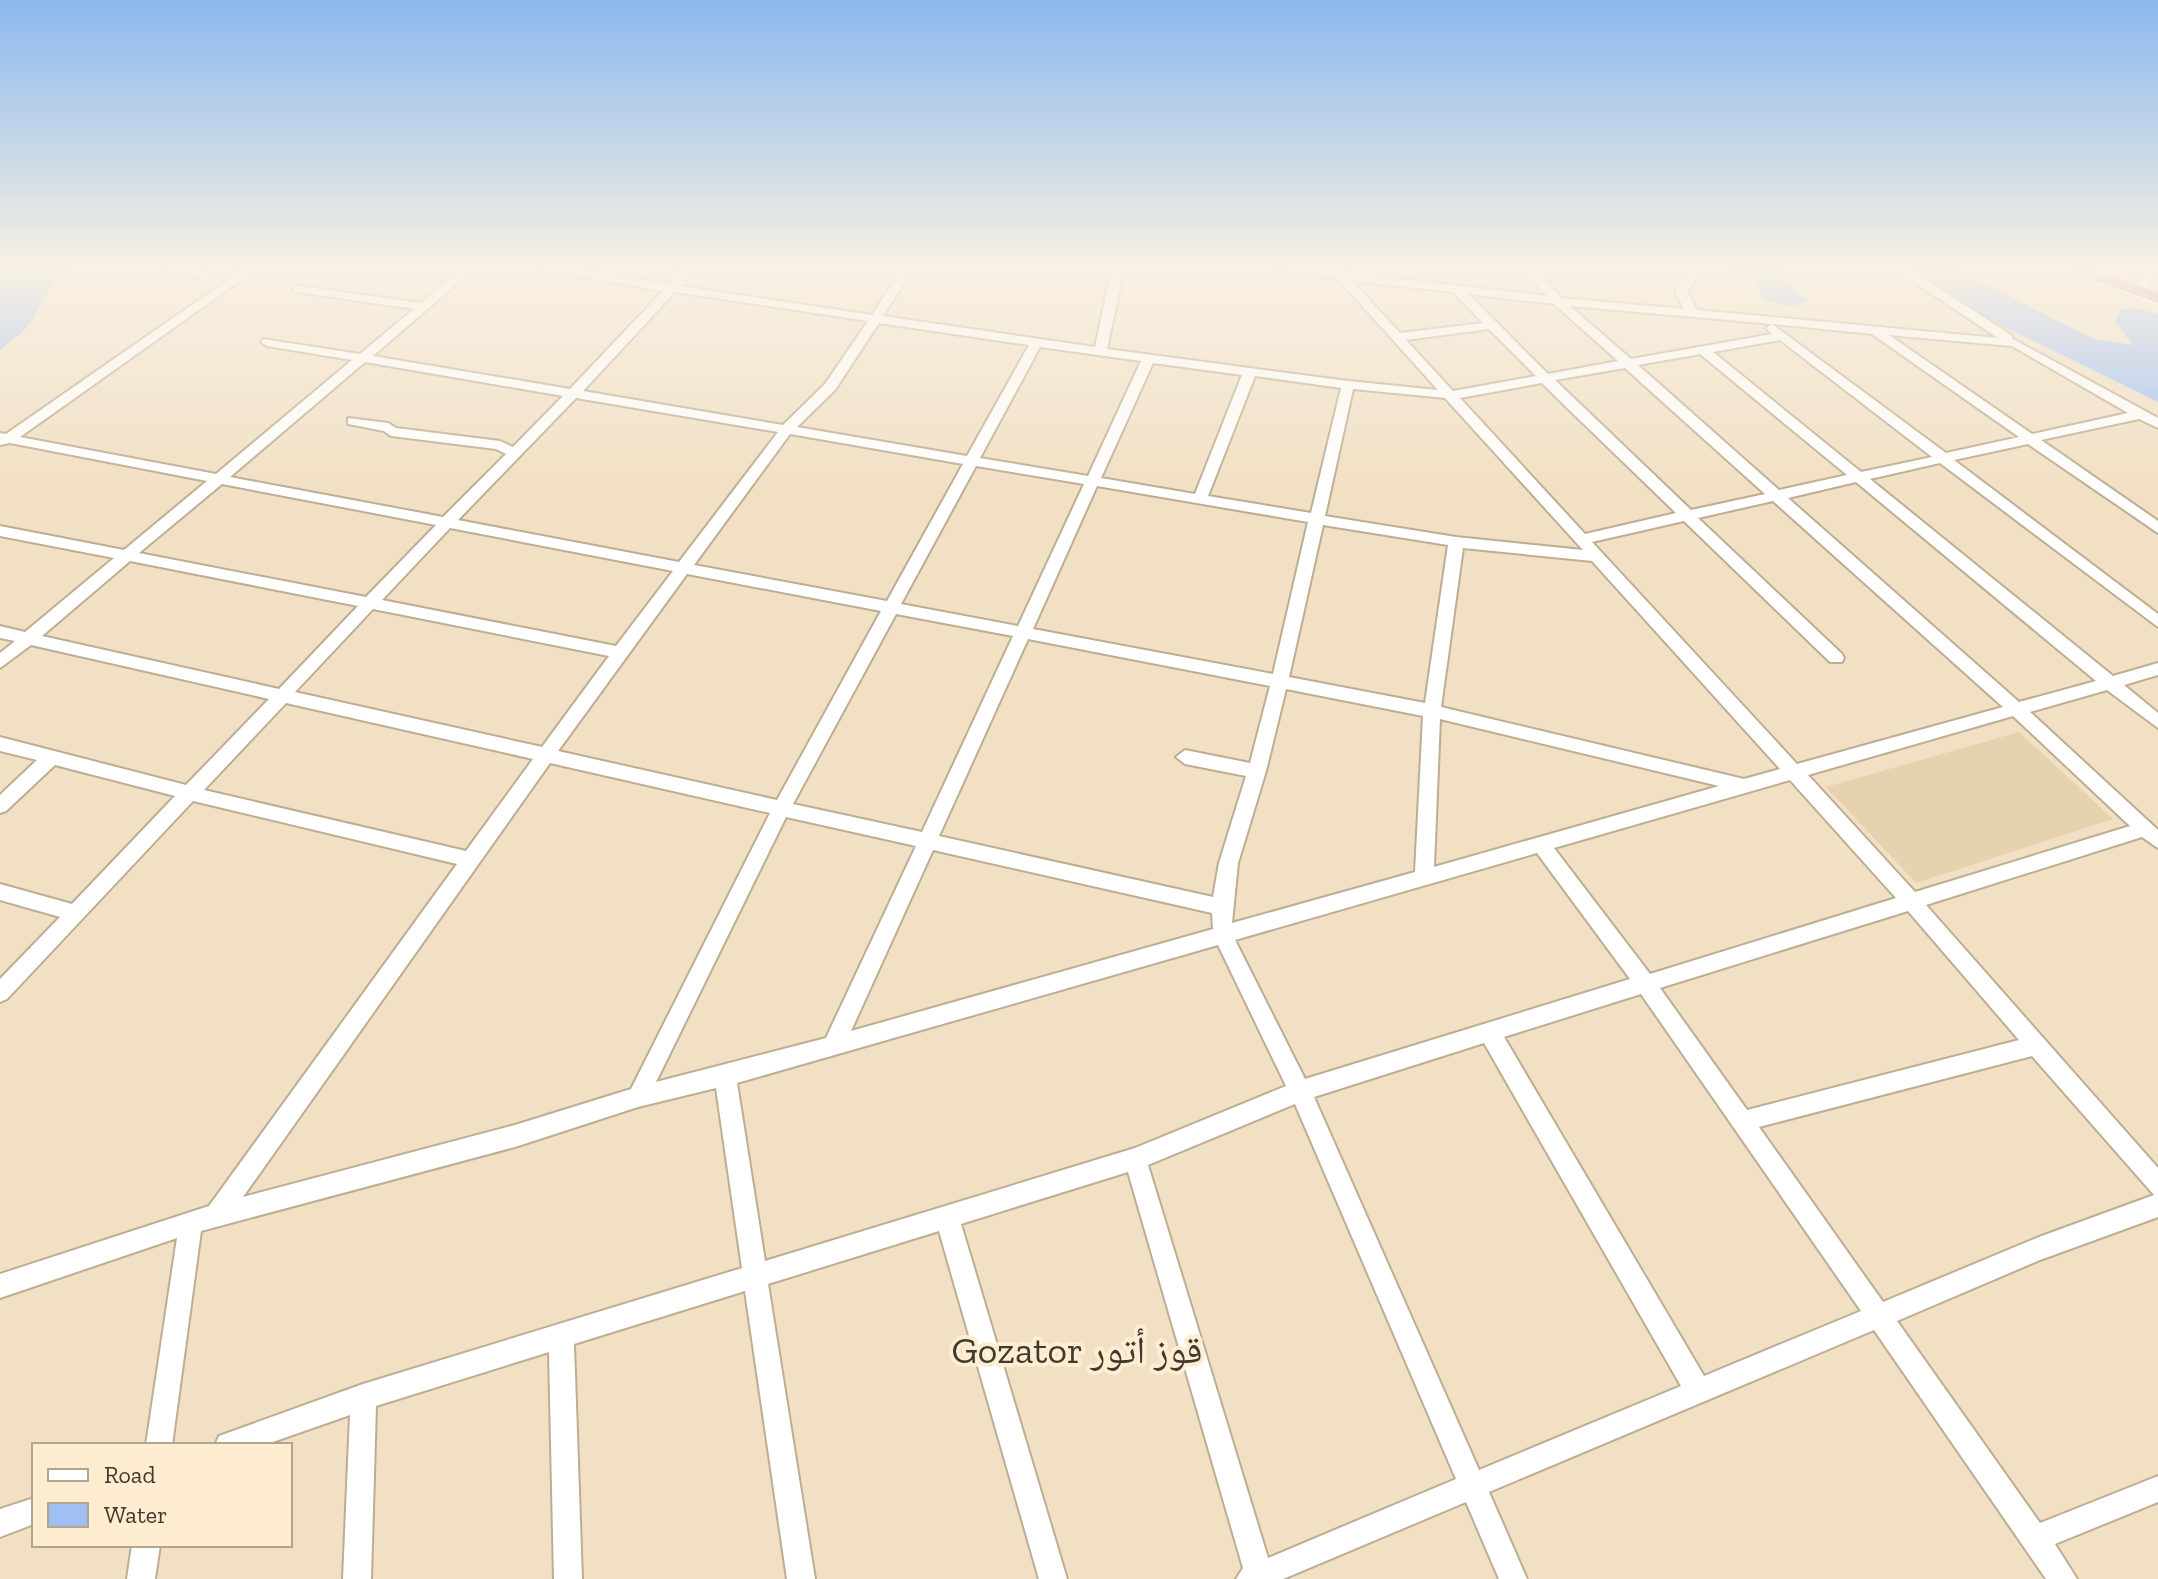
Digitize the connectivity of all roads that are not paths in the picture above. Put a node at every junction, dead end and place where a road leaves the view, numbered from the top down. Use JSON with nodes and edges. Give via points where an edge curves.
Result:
{"nodes":[{"id":1,"x":146,"y":342,"type":"edge"},
{"id":2,"x":267,"y":342,"type":"dead end"},
{"id":3,"x":385,"y":342,"type":"edge"},
{"id":4,"x":624,"y":342,"type":"edge"},
{"id":5,"x":860,"y":342,"type":"edge"},
{"id":6,"x":1027,"y":342,"type":"edge"},
{"id":7,"x":1102,"y":342,"type":"edge"},
{"id":8,"x":1403,"y":342,"type":"edge"},
{"id":9,"x":1509,"y":342,"type":"edge"},
{"id":10,"x":1603,"y":342,"type":"edge"},
{"id":11,"x":1749,"y":342,"type":"edge"},
{"id":12,"x":1788,"y":342,"type":"edge"},
{"id":13,"x":1891,"y":342,"type":"edge"},
{"id":14,"x":2000,"y":342,"type":"edge"},
{"id":15,"x":1036,"y":343,"type":"junction"},
{"id":16,"x":2015,"y":343,"type":"joint"},
{"id":17,"x":1703,"y":350,"type":"junction"},
{"id":18,"x":1100,"y":352,"type":"junction"},
{"id":19,"x":368,"y":357,"type":"junction"},
{"id":20,"x":1149,"y":358,"type":"junction"},
{"id":21,"x":1628,"y":364,"type":"junction"},
{"id":22,"x":1250,"y":372,"type":"junction"},
{"id":23,"x":1546,"y":379,"type":"junction"},
{"id":24,"x":1348,"y":385,"type":"junction"},
{"id":25,"x":573,"y":394,"type":"junction"},
{"id":26,"x":1452,"y":395,"type":"junction"},
{"id":27,"x":2141,"y":414,"type":"junction"},
{"id":28,"x":353,"y":421,"type":"dead end"},
{"id":29,"x":2158,"y":424,"type":"edge"},
{"id":30,"x":787,"y":429,"type":"junction"},
{"id":31,"x":2031,"y":438,"type":"junction"},
{"id":32,"x":3,"y":440,"type":"edge"},
{"id":33,"x":515,"y":454,"type":"junction"},
{"id":34,"x":1939,"y":457,"type":"junction"},
{"id":35,"x":973,"y":461,"type":"junction"},
{"id":36,"x":1857,"y":476,"type":"junction"},
{"id":37,"x":219,"y":479,"type":"junction"},
{"id":38,"x":1093,"y":481,"type":"junction"},
{"id":39,"x":1774,"y":494,"type":"junction"},
{"id":40,"x":1200,"y":499,"type":"junction"},
{"id":41,"x":1686,"y":514,"type":"junction"},
{"id":42,"x":1317,"y":519,"type":"junction"},
{"id":43,"x":446,"y":523,"type":"junction"},
{"id":44,"x":2158,"y":528,"type":"edge"},
{"id":45,"x":0,"y":531,"type":"edge"},
{"id":46,"x":1582,"y":539,"type":"junction"},
{"id":47,"x":1456,"y":542,"type":"junction"},
{"id":48,"x":128,"y":556,"type":"junction"},
{"id":49,"x":1599,"y":557,"type":"junction"},
{"id":50,"x":683,"y":568,"type":"junction"},
{"id":51,"x":370,"y":603,"type":"junction"},
{"id":52,"x":892,"y":607,"type":"junction"},
{"id":53,"x":2158,"y":622,"type":"edge"},
{"id":54,"x":0,"y":632,"type":"edge"},
{"id":55,"x":1023,"y":632,"type":"junction"},
{"id":56,"x":29,"y":639,"type":"junction"},
{"id":57,"x":620,"y":652,"type":"junction"},
{"id":58,"x":1836,"y":658,"type":"dead end"},
{"id":59,"x":0,"y":662,"type":"edge"},
{"id":60,"x":2158,"y":669,"type":"edge"},
{"id":61,"x":2111,"y":682,"type":"junction"},
{"id":62,"x":1279,"y":683,"type":"junction"},
{"id":63,"x":283,"y":694,"type":"junction"},
{"id":64,"x":2017,"y":710,"type":"junction"},
{"id":65,"x":1432,"y":711,"type":"junction"},
{"id":66,"x":2158,"y":722,"type":"edge"},
{"id":67,"x":0,"y":744,"type":"edge"},
{"id":68,"x":547,"y":754,"type":"junction"},
{"id":69,"x":52,"y":757,"type":"junction"},
{"id":70,"x":1185,"y":757,"type":"dead end"},
{"id":71,"x":1257,"y":771,"type":"junction"},
{"id":72,"x":1794,"y":773,"type":"junction"},
{"id":73,"x":1746,"y":787,"type":"junction"},
{"id":74,"x":189,"y":793,"type":"junction"},
{"id":75,"x":0,"y":806,"type":"edge"},
{"id":76,"x":781,"y":809,"type":"junction"},
{"id":77,"x":2152,"y":835,"type":"edge"},
{"id":78,"x":927,"y":840,"type":"junction"},
{"id":79,"x":1541,"y":845,"type":"junction"},
{"id":80,"x":471,"y":860,"type":"junction"},
{"id":81,"x":1424,"y":878,"type":"junction"},
{"id":82,"x":0,"y":892,"type":"edge"},
{"id":83,"x":1911,"y":901,"type":"junction"},
{"id":84,"x":1220,"y":907,"type":"junction"},
{"id":85,"x":76,"y":913,"type":"junction"},
{"id":86,"x":1223,"y":935,"type":"junction"},
{"id":87,"x":1645,"y":983,"type":"junction"},
{"id":88,"x":0,"y":993,"type":"edge"},
{"id":89,"x":1489,"y":1032,"type":"junction"},
{"id":90,"x":2037,"y":1045,"type":"junction"},
{"id":91,"x":833,"y":1046,"type":"junction"},
{"id":92,"x":725,"y":1076,"type":"junction"},
{"id":93,"x":1300,"y":1091,"type":"junction"},
{"id":94,"x":638,"y":1097,"type":"junction"},
{"id":95,"x":1743,"y":1121,"type":"junction"},
{"id":96,"x":1135,"y":1159,"type":"junction"},
{"id":97,"x":2158,"y":1185,"type":"edge"},
{"id":98,"x":2158,"y":1205,"type":"edge"},
{"id":99,"x":216,"y":1215,"type":"junction"},
{"id":100,"x":947,"y":1217,"type":"junction"},
{"id":101,"x":191,"y":1222,"type":"junction"},
{"id":102,"x":756,"y":1274,"type":"junction"},
{"id":103,"x":0,"y":1286,"type":"edge"},
{"id":104,"x":1882,"y":1316,"type":"junction"},
{"id":105,"x":561,"y":1338,"type":"junction"},
{"id":106,"x":1698,"y":1390,"type":"junction"},
{"id":107,"x":363,"y":1397,"type":"junction"},
{"id":108,"x":159,"y":1443,"type":"edge"},
{"id":109,"x":234,"y":1443,"type":"edge"},
{"id":110,"x":1469,"y":1484,"type":"junction"},
{"id":111,"x":2158,"y":1489,"type":"edge"},
{"id":112,"x":32,"y":1512,"type":"edge"},
{"id":113,"x":0,"y":1523,"type":"edge"},
{"id":114,"x":2035,"y":1539,"type":"junction"},
{"id":115,"x":146,"y":1547,"type":"edge"},
{"id":116,"x":1254,"y":1577,"type":"edge"},
{"id":117,"x":141,"y":1579,"type":"edge"},
{"id":118,"x":357,"y":1579,"type":"edge"},
{"id":119,"x":568,"y":1579,"type":"edge"},
{"id":120,"x":801,"y":1579,"type":"edge"},
{"id":121,"x":1053,"y":1579,"type":"edge"},
{"id":122,"x":1513,"y":1579,"type":"edge"},
{"id":123,"x":2063,"y":1579,"type":"edge"}],
"edges":[{"from":1,"to":32,"type":"street"},
{"from":2,"to":19,"type":"street"},
{"from":3,"to":19,"type":"street"},
{"from":4,"to":25,"type":"street"},
{"from":5,"to":30,"type":"street","via":[[830,387]]},
{"from":6,"to":15,"type":"street"},
{"from":7,"to":18,"type":"street"},
{"from":8,"to":26,"type":"street"},
{"from":9,"to":23,"type":"street"},
{"from":10,"to":21,"type":"street"},
{"from":11,"to":17,"type":"street"},
{"from":12,"to":34,"type":"street"},
{"from":13,"to":31,"type":"street"},
{"from":14,"to":16,"type":"street"},
{"from":15,"to":18,"type":"street"},
{"from":15,"to":35,"type":"street"},
{"from":16,"to":27,"type":"street"},
{"from":17,"to":21,"type":"street"},
{"from":17,"to":36,"type":"street"},
{"from":18,"to":20,"type":"street"},
{"from":19,"to":25,"type":"street"},
{"from":19,"to":37,"type":"street"},
{"from":20,"to":22,"type":"street"},
{"from":20,"to":38,"type":"street"},
{"from":21,"to":23,"type":"street"},
{"from":21,"to":39,"type":"street"},
{"from":22,"to":24,"type":"street"},
{"from":22,"to":40,"type":"street"},
{"from":23,"to":26,"type":"street"},
{"from":23,"to":41,"type":"street"},
{"from":24,"to":26,"type":"street"},
{"from":24,"to":42,"type":"street"},
{"from":25,"to":30,"type":"street"},
{"from":25,"to":33,"type":"street"},
{"from":26,"to":46,"type":"street"},
{"from":27,"to":29,"type":"street"},
{"from":27,"to":31,"type":"street"},
{"from":28,"to":33,"type":"street","via":[[391,432],[500,445]]},
{"from":30,"to":35,"type":"street"},
{"from":30,"to":50,"type":"street"},
{"from":31,"to":34,"type":"street"},
{"from":31,"to":44,"type":"street"},
{"from":32,"to":37,"type":"street"},
{"from":33,"to":43,"type":"street"},
{"from":34,"to":36,"type":"street"},
{"from":34,"to":53,"type":"street"},
{"from":35,"to":38,"type":"street"},
{"from":35,"to":52,"type":"street"},
{"from":36,"to":39,"type":"street"},
{"from":36,"to":61,"type":"street"},
{"from":37,"to":43,"type":"street"},
{"from":37,"to":48,"type":"street"},
{"from":38,"to":40,"type":"street"},
{"from":38,"to":55,"type":"street"},
{"from":39,"to":41,"type":"street"},
{"from":39,"to":64,"type":"street"},
{"from":40,"to":42,"type":"street"},
{"from":41,"to":46,"type":"street"},
{"from":41,"to":58,"type":"street"},
{"from":42,"to":47,"type":"street"},
{"from":42,"to":62,"type":"street"},
{"from":43,"to":50,"type":"street"},
{"from":43,"to":51,"type":"street"},
{"from":45,"to":48,"type":"street"},
{"from":46,"to":49,"type":"street"},
{"from":47,"to":49,"type":"street"},
{"from":47,"to":65,"type":"street"},
{"from":48,"to":51,"type":"street"},
{"from":48,"to":56,"type":"street"},
{"from":49,"to":72,"type":"street"},
{"from":50,"to":52,"type":"street"},
{"from":50,"to":57,"type":"street"},
{"from":51,"to":57,"type":"street"},
{"from":51,"to":63,"type":"street"},
{"from":52,"to":55,"type":"street"},
{"from":52,"to":76,"type":"street"},
{"from":54,"to":56,"type":"street"},
{"from":55,"to":62,"type":"street"},
{"from":55,"to":78,"type":"street"},
{"from":56,"to":59,"type":"street"},
{"from":56,"to":63,"type":"street"},
{"from":57,"to":68,"type":"street"},
{"from":60,"to":61,"type":"street"},
{"from":61,"to":64,"type":"street"},
{"from":61,"to":66,"type":"street"},
{"from":62,"to":65,"type":"street"},
{"from":62,"to":71,"type":"street"},
{"from":63,"to":68,"type":"street"},
{"from":63,"to":74,"type":"street"},
{"from":64,"to":72,"type":"street"},
{"from":64,"to":77,"type":"street"},
{"from":65,"to":73,"type":"street"},
{"from":65,"to":81,"type":"street"},
{"from":67,"to":69,"type":"street"},
{"from":68,"to":76,"type":"street"},
{"from":68,"to":80,"type":"street"},
{"from":69,"to":74,"type":"street"},
{"from":69,"to":75,"type":"street"},
{"from":70,"to":71,"type":"street"},
{"from":71,"to":84,"type":"street"},
{"from":72,"to":73,"type":"street"},
{"from":72,"to":83,"type":"street"},
{"from":73,"to":79,"type":"street"},
{"from":74,"to":80,"type":"street"},
{"from":74,"to":85,"type":"street"},
{"from":76,"to":78,"type":"street"},
{"from":76,"to":94,"type":"street"},
{"from":77,"to":83,"type":"street"},
{"from":78,"to":84,"type":"street"},
{"from":78,"to":91,"type":"street"},
{"from":79,"to":81,"type":"street"},
{"from":79,"to":87,"type":"street"},
{"from":80,"to":99,"type":"street"},
{"from":81,"to":86,"type":"street"},
{"from":82,"to":85,"type":"street"},
{"from":83,"to":87,"type":"street"},
{"from":83,"to":90,"type":"street"},
{"from":84,"to":86,"type":"street"},
{"from":85,"to":88,"type":"street"},
{"from":86,"to":91,"type":"street"},
{"from":86,"to":93,"type":"street"},
{"from":87,"to":89,"type":"street"},
{"from":87,"to":95,"type":"street"},
{"from":89,"to":93,"type":"street"},
{"from":89,"to":106,"type":"street"},
{"from":90,"to":95,"type":"street"},
{"from":90,"to":97,"type":"street"},
{"from":91,"to":92,"type":"street"},
{"from":92,"to":94,"type":"street"},
{"from":92,"to":102,"type":"street"},
{"from":93,"to":96,"type":"street"},
{"from":93,"to":110,"type":"street"},
{"from":94,"to":99,"type":"street","via":[[515,1136]]},
{"from":95,"to":104,"type":"street"},
{"from":96,"to":100,"type":"street"},
{"from":96,"to":116,"type":"street"},
{"from":98,"to":104,"type":"street"},
{"from":99,"to":101,"type":"street"},
{"from":100,"to":102,"type":"street"},
{"from":100,"to":121,"type":"street"},
{"from":101,"to":103,"type":"street"},
{"from":101,"to":108,"type":"street"},
{"from":102,"to":105,"type":"street"},
{"from":102,"to":120,"type":"street"},
{"from":104,"to":106,"type":"street"},
{"from":104,"to":114,"type":"street"},
{"from":105,"to":107,"type":"street"},
{"from":105,"to":119,"type":"street"},
{"from":106,"to":110,"type":"street"},
{"from":107,"to":109,"type":"street"},
{"from":107,"to":118,"type":"street"},
{"from":110,"to":116,"type":"street"},
{"from":110,"to":122,"type":"street"},
{"from":111,"to":114,"type":"street"},
{"from":112,"to":113,"type":"street"},
{"from":114,"to":123,"type":"street"},
{"from":115,"to":117,"type":"street"}]}
